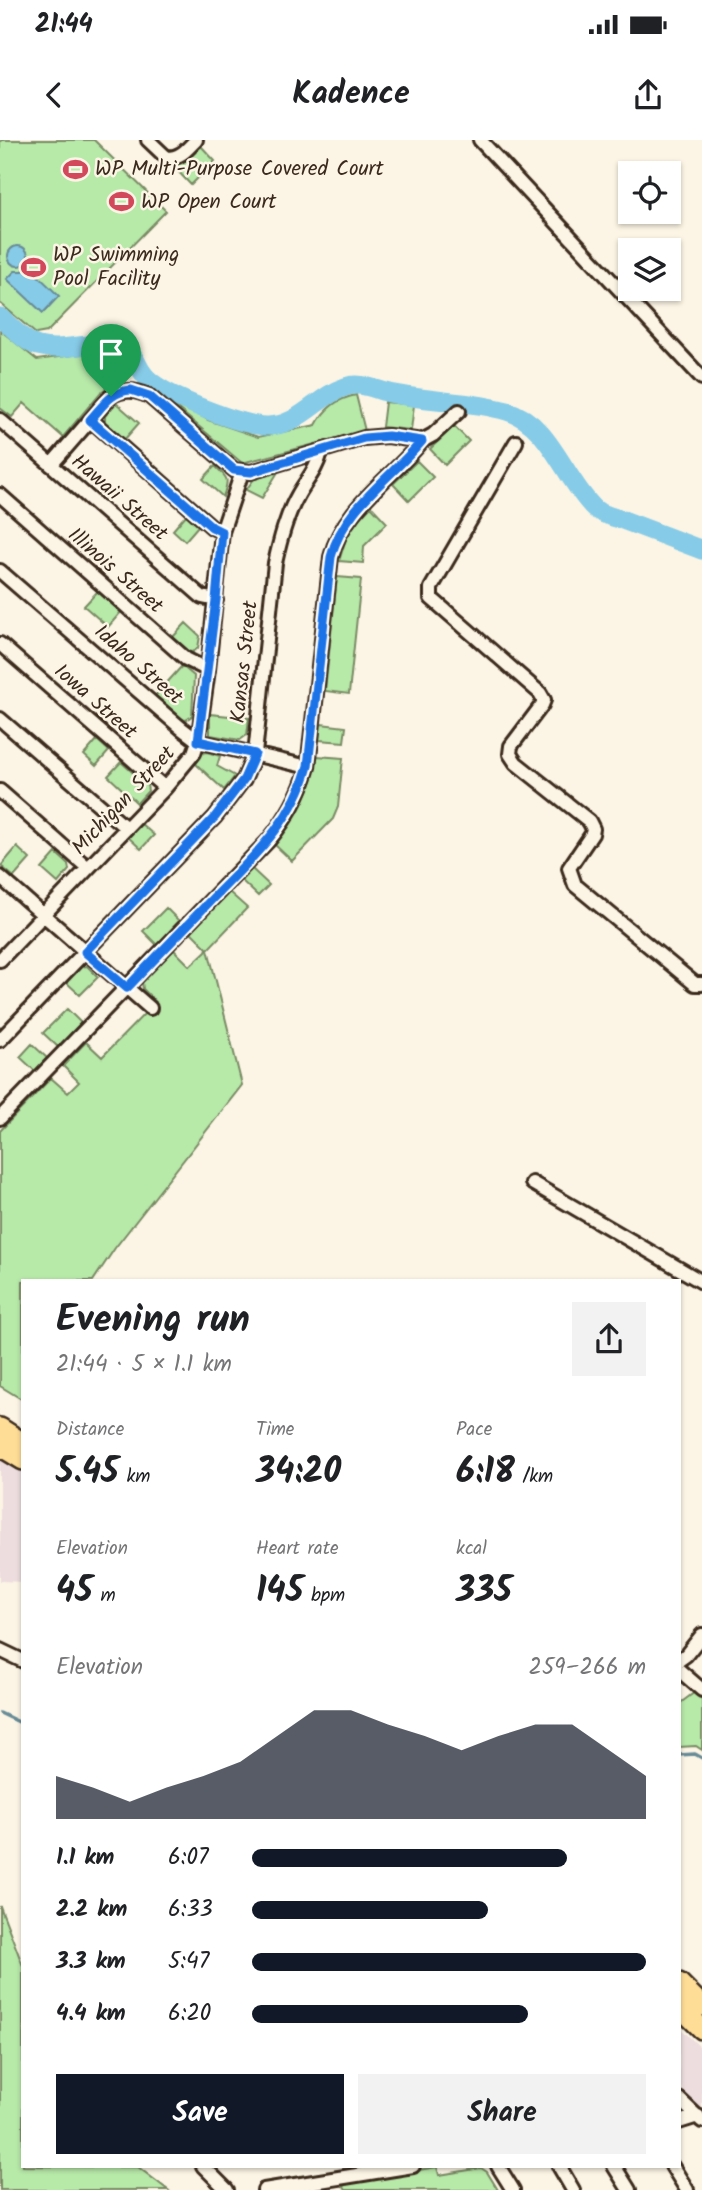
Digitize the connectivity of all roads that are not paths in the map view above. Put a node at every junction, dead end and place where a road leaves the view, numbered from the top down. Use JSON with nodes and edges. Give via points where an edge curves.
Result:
{"nodes":[{"id":1,"x":148,"y":140,"type":"edge"},
{"id":2,"x":196,"y":140,"type":"edge"},
{"id":3,"x":480,"y":140,"type":"edge"},
{"id":4,"x":702,"y":378,"type":"edge"},
{"id":5,"x":458,"y":411,"type":"dead end"},
{"id":6,"x":0,"y":420,"type":"edge"},
{"id":7,"x":90,"y":420,"type":"junction"},
{"id":8,"x":422,"y":441,"type":"junction"},
{"id":9,"x":516,"y":442,"type":"dead end"},
{"id":10,"x":321,"y":452,"type":"junction"},
{"id":11,"x":51,"y":465,"type":"junction"},
{"id":12,"x":242,"y":472,"type":"junction"},
{"id":13,"x":0,"y":495,"type":"edge"},
{"id":14,"x":222,"y":532,"type":"junction"},
{"id":15,"x":0,"y":571,"type":"edge"},
{"id":16,"x":216,"y":600,"type":"junction"},
{"id":17,"x":0,"y":644,"type":"edge"},
{"id":18,"x":208,"y":670,"type":"junction"},
{"id":19,"x":0,"y":719,"type":"edge"},
{"id":20,"x":198,"y":741,"type":"junction"},
{"id":21,"x":255,"y":754,"type":"junction"},
{"id":22,"x":308,"y":766,"type":"junction"},
{"id":23,"x":165,"y":788,"type":"junction"},
{"id":24,"x":0,"y":791,"type":"edge"},
{"id":25,"x":126,"y":828,"type":"junction"},
{"id":26,"x":88,"y":868,"type":"junction"},
{"id":27,"x":0,"y":877,"type":"edge"},
{"id":28,"x":43,"y":915,"type":"junction"},
{"id":29,"x":85,"y":952,"type":"junction"},
{"id":30,"x":0,"y":960,"type":"edge"},
{"id":31,"x":702,"y":984,"type":"edge"},
{"id":32,"x":127,"y":988,"type":"junction"},
{"id":33,"x":150,"y":1008,"type":"dead end"},
{"id":34,"x":0,"y":1040,"type":"edge"},
{"id":35,"x":0,"y":1118,"type":"edge"},
{"id":36,"x":532,"y":1183,"type":"dead end"},
{"id":37,"x":702,"y":1282,"type":"edge"},
{"id":38,"x":0,"y":1428,"type":"edge"},
{"id":39,"x":21,"y":1442,"type":"edge"},
{"id":40,"x":0,"y":1446,"type":"edge"},
{"id":41,"x":21,"y":1459,"type":"edge"},
{"id":42,"x":702,"y":1635,"type":"edge"},
{"id":43,"x":0,"y":1650,"type":"edge"},
{"id":44,"x":681,"y":1659,"type":"edge"},
{"id":45,"x":21,"y":1660,"type":"edge"},
{"id":46,"x":681,"y":1672,"type":"edge"},
{"id":47,"x":702,"y":1690,"type":"edge"},
{"id":48,"x":681,"y":1985,"type":"edge"},
{"id":49,"x":702,"y":2006,"type":"edge"},
{"id":50,"x":681,"y":2008,"type":"edge"},
{"id":51,"x":702,"y":2029,"type":"edge"},
{"id":52,"x":681,"y":2101,"type":"edge"},
{"id":53,"x":700,"y":2119,"type":"edge"},
{"id":54,"x":681,"y":2122,"type":"edge"},
{"id":55,"x":205,"y":2168,"type":"edge"},
{"id":56,"x":405,"y":2168,"type":"edge"},
{"id":57,"x":499,"y":2168,"type":"edge"},
{"id":58,"x":560,"y":2168,"type":"edge"},
{"id":59,"x":615,"y":2168,"type":"edge"},
{"id":60,"x":673,"y":2168,"type":"edge"},
{"id":61,"x":329,"y":2185,"type":"edge"},
{"id":62,"x":227,"y":2190,"type":"edge"},
{"id":63,"x":264,"y":2190,"type":"edge"},
{"id":64,"x":513,"y":2190,"type":"edge"},
{"id":65,"x":573,"y":2190,"type":"edge"},
{"id":66,"x":629,"y":2190,"type":"edge"},
{"id":67,"x":687,"y":2190,"type":"edge"}],
"edges":[{"from":1,"to":2,"type":"street","via":[[167,158],[184,152]]},
{"from":3,"to":4,"type":"street"},
{"from":5,"to":8,"type":"street"},
{"from":6,"to":11,"type":"street","name":"Hawaii Street"},
{"from":7,"to":11,"type":"street"},
{"from":7,"to":12,"type":"street","via":[[111,396],[121,391],[141,392]]},
{"from":7,"to":14,"type":"street"},
{"from":8,"to":10,"type":"street","via":[[375,436]]},
{"from":8,"to":22,"type":"street","via":[[356,510],[335,541]]},
{"from":9,"to":31,"type":"street","via":[[431,588],[431,598],[544,700],[510,754],[593,829],[569,868],[575,885],[695,984]]},
{"from":10,"to":12,"type":"street"},
{"from":10,"to":21,"type":"street","name":"Kansas Street","via":[[317,468],[297,497],[275,564]]},
{"from":11,"to":16,"type":"street","name":"Hawaii Street","via":[[202,597]]},
{"from":12,"to":14,"type":"street","name":"Michigan Street"},
{"from":13,"to":18,"type":"street","name":"Illinois Street","via":[[186,659]]},
{"from":14,"to":16,"type":"street","name":"Michigan Street"},
{"from":15,"to":20,"type":"street","name":"Idaho Street"},
{"from":16,"to":18,"type":"street","name":"Michigan Street"},
{"from":17,"to":23,"type":"street","name":"Iowa Street"},
{"from":18,"to":20,"type":"street","name":"Michigan Street"},
{"from":19,"to":25,"type":"street"},
{"from":20,"to":21,"type":"street","name":"Idaho Street"},
{"from":20,"to":23,"type":"street","name":"Michigan Street","via":[[190,759]]},
{"from":21,"to":22,"type":"street","name":"Idaho Street"},
{"from":21,"to":29,"type":"street","name":"Kansas Street","via":[[244,779],[215,817]]},
{"from":22,"to":32,"type":"street","via":[[293,805],[268,841]]},
{"from":23,"to":25,"type":"street","name":"Michigan Street"},
{"from":24,"to":26,"type":"street"},
{"from":25,"to":26,"type":"street","name":"Michigan Street"},
{"from":26,"to":28,"type":"street","name":"Michigan Street"},
{"from":27,"to":28,"type":"street"},
{"from":28,"to":29,"type":"street"},
{"from":28,"to":30,"type":"street","name":"Michigan Street"},
{"from":29,"to":32,"type":"street"},
{"from":29,"to":34,"type":"street","name":"Kansas Street"},
{"from":32,"to":33,"type":"street"},
{"from":32,"to":35,"type":"street"},
{"from":36,"to":37,"type":"street"},
{"from":38,"to":39,"type":"main road"},
{"from":40,"to":41,"type":"main road"},
{"from":42,"to":44,"type":"street"},
{"from":43,"to":45,"type":"street"},
{"from":46,"to":47,"type":"street"},
{"from":48,"to":49,"type":"main road"},
{"from":50,"to":51,"type":"main road"},
{"from":52,"to":53,"type":"street"},
{"from":53,"to":54,"type":"street"},
{"from":55,"to":62,"type":"street"},
{"from":56,"to":61,"type":"street"},
{"from":57,"to":64,"type":"street"},
{"from":58,"to":65,"type":"street"},
{"from":59,"to":66,"type":"street"},
{"from":60,"to":67,"type":"street"},
{"from":61,"to":63,"type":"street"}]}
